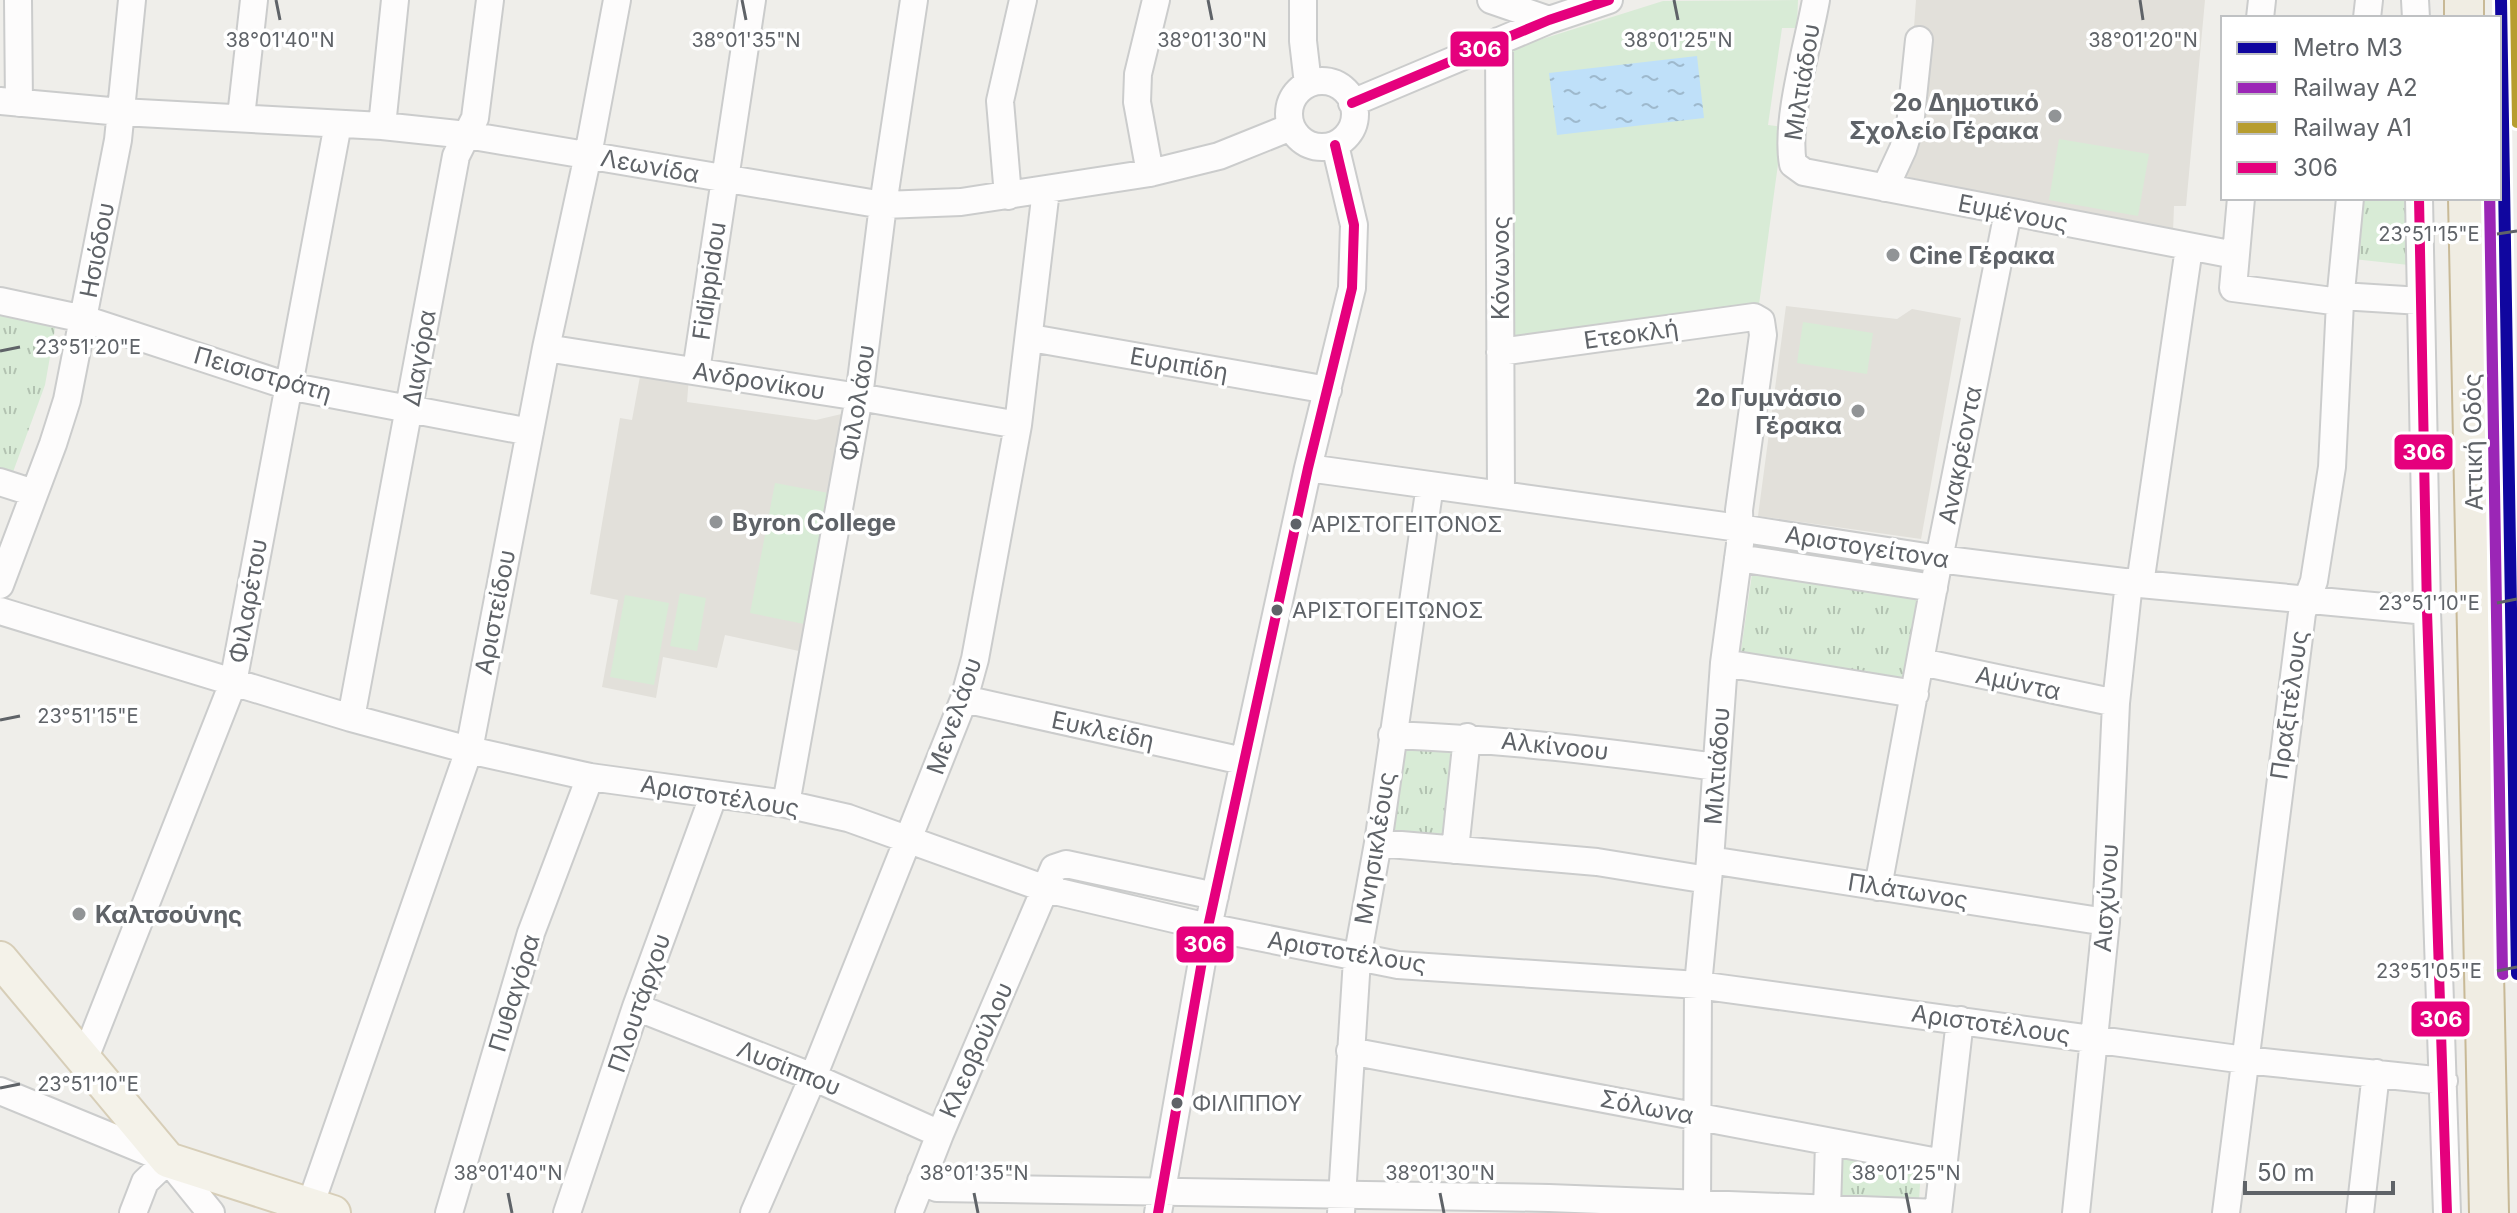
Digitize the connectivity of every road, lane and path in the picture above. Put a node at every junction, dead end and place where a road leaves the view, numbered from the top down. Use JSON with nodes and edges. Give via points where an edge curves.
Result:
{"nodes":[{"id":1,"x":18,"y":0,"type":"edge"},
{"id":2,"x":132,"y":0,"type":"edge"},
{"id":3,"x":254,"y":0,"type":"edge"},
{"id":4,"x":395,"y":0,"type":"edge"},
{"id":5,"x":490,"y":0,"type":"edge"},
{"id":6,"x":617,"y":0,"type":"edge"},
{"id":7,"x":752,"y":0,"type":"edge"},
{"id":8,"x":914,"y":0,"type":"edge"},
{"id":9,"x":1023,"y":0,"type":"edge"},
{"id":10,"x":1156,"y":0,"type":"edge"},
{"id":11,"x":1303,"y":0,"type":"edge"},
{"id":12,"x":1491,"y":0,"type":"edge"},
{"id":13,"x":1609,"y":0,"type":"edge"},
{"id":14,"x":1816,"y":0,"type":"edge"},
{"id":15,"x":1549,"y":20,"type":"junction"},
{"id":16,"x":1919,"y":40,"type":"dead end"},
{"id":17,"x":1499,"y":41,"type":"junction"},
{"id":18,"x":1308,"y":84,"type":"junction"},
{"id":19,"x":10,"y":102,"type":"edge"},
{"id":20,"x":1352,"y":103,"type":"junction"},
{"id":21,"x":121,"y":112,"type":"junction"},
{"id":22,"x":241,"y":117,"type":"junction"},
{"id":23,"x":338,"y":124,"type":"junction"},
{"id":24,"x":382,"y":126,"type":"junction"},
{"id":25,"x":1291,"y":127,"type":"junction"},
{"id":26,"x":467,"y":135,"type":"junction"},
{"id":27,"x":1335,"y":145,"type":"junction"},
{"id":28,"x":588,"y":155,"type":"junction"},
{"id":29,"x":1793,"y":164,"type":"joint"},
{"id":30,"x":1150,"y":173,"type":"junction"},
{"id":31,"x":724,"y":180,"type":"junction"},
{"id":32,"x":1885,"y":188,"type":"junction"},
{"id":33,"x":1046,"y":190,"type":"junction"},
{"id":34,"x":1008,"y":196,"type":"junction"},
{"id":35,"x":2241,"y":200,"type":"edge"},
{"id":36,"x":2350,"y":200,"type":"edge"},
{"id":37,"x":2419,"y":200,"type":"edge"},
{"id":38,"x":2468,"y":200,"type":"edge"},
{"id":39,"x":883,"y":205,"type":"junction"},
{"id":40,"x":2008,"y":212,"type":"junction"},
{"id":41,"x":2189,"y":248,"type":"junction"},
{"id":42,"x":2235,"y":255,"type":"junction"},
{"id":43,"x":2341,"y":299,"type":"junction"},
{"id":44,"x":0,"y":301,"type":"edge"},
{"id":45,"x":2421,"y":301,"type":"junction"},
{"id":46,"x":84,"y":319,"type":"junction"},
{"id":47,"x":1761,"y":321,"type":"joint"},
{"id":48,"x":1031,"y":338,"type":"junction"},
{"id":49,"x":546,"y":348,"type":"junction"},
{"id":50,"x":1500,"y":352,"type":"junction"},
{"id":51,"x":696,"y":371,"type":"junction"},
{"id":52,"x":288,"y":386,"type":"junction"},
{"id":53,"x":1328,"y":390,"type":"junction"},
{"id":54,"x":859,"y":397,"type":"junction"},
{"id":55,"x":410,"y":411,"type":"junction"},
{"id":56,"x":1018,"y":425,"type":"junction"},
{"id":57,"x":530,"y":432,"type":"junction"},
{"id":58,"x":1308,"y":468,"type":"junction"},
{"id":59,"x":0,"y":482,"type":"edge"},
{"id":60,"x":1430,"y":485,"type":"junction"},
{"id":61,"x":34,"y":493,"type":"junction"},
{"id":62,"x":1501,"y":495,"type":"junction"},
{"id":63,"x":1739,"y":528,"type":"junction"},
{"id":64,"x":1738,"y":558,"type":"junction"},
{"id":65,"x":1939,"y":559,"type":"junction"},
{"id":66,"x":2135,"y":583,"type":"junction"},
{"id":67,"x":0,"y":585,"type":"edge"},
{"id":68,"x":1934,"y":588,"type":"junction"},
{"id":69,"x":2306,"y":599,"type":"junction"},
{"id":70,"x":0,"y":611,"type":"edge"},
{"id":71,"x":2427,"y":611,"type":"junction"},
{"id":72,"x":1921,"y":662,"type":"junction"},
{"id":73,"x":1724,"y":663,"type":"junction"},
{"id":74,"x":233,"y":683,"type":"junction"},
{"id":75,"x":1915,"y":694,"type":"junction"},
{"id":76,"x":964,"y":699,"type":"junction"},
{"id":77,"x":2116,"y":703,"type":"junction"},
{"id":78,"x":351,"y":718,"type":"junction"},
{"id":79,"x":1392,"y":735,"type":"junction"},
{"id":80,"x":1467,"y":737,"type":"junction"},
{"id":81,"x":469,"y":750,"type":"junction"},
{"id":82,"x":1243,"y":761,"type":"junction"},
{"id":83,"x":1716,"y":767,"type":"junction"},
{"id":84,"x":590,"y":777,"type":"junction"},
{"id":85,"x":714,"y":794,"type":"junction"},
{"id":86,"x":786,"y":804,"type":"junction"},
{"id":87,"x":909,"y":839,"type":"junction"},
{"id":88,"x":1378,"y":843,"type":"junction"},
{"id":89,"x":1455,"y":850,"type":"junction"},
{"id":90,"x":1709,"y":870,"type":"junction"},
{"id":91,"x":1878,"y":887,"type":"junction"},
{"id":92,"x":1046,"y":889,"type":"junction"},
{"id":93,"x":1215,"y":896,"type":"junction"},
{"id":94,"x":2106,"y":922,"type":"junction"},
{"id":95,"x":1208,"y":927,"type":"junction"},
{"id":96,"x":0,"y":959,"type":"edge"},
{"id":97,"x":1357,"y":959,"type":"junction"},
{"id":98,"x":1698,"y":985,"type":"junction"},
{"id":99,"x":636,"y":1007,"type":"junction"},
{"id":100,"x":1960,"y":1020,"type":"junction"},
{"id":101,"x":2094,"y":1038,"type":"junction"},
{"id":102,"x":1350,"y":1051,"type":"junction"},
{"id":103,"x":85,"y":1058,"type":"junction"},
{"id":104,"x":2245,"y":1060,"type":"junction"},
{"id":105,"x":2376,"y":1073,"type":"junction"},
{"id":106,"x":813,"y":1077,"type":"junction"},
{"id":107,"x":2444,"y":1081,"type":"junction"},
{"id":108,"x":0,"y":1091,"type":"edge"},
{"id":109,"x":1697,"y":1116,"type":"junction"},
{"id":110,"x":940,"y":1134,"type":"junction"},
{"id":111,"x":1829,"y":1143,"type":"junction"},
{"id":112,"x":168,"y":1160,"type":"junction"},
{"id":113,"x":1943,"y":1163,"type":"junction"},
{"id":114,"x":921,"y":1181,"type":"junction"},
{"id":115,"x":1161,"y":1202,"type":"edge"},
{"id":116,"x":1342,"y":1204,"type":"edge"},
{"id":117,"x":1548,"y":1206,"type":"edge"},
{"id":118,"x":1697,"y":1208,"type":"edge"},
{"id":119,"x":322,"y":1209,"type":"edge"},
{"id":120,"x":1827,"y":1209,"type":"junction"},
{"id":121,"x":133,"y":1213,"type":"edge"},
{"id":122,"x":211,"y":1213,"type":"edge"},
{"id":123,"x":449,"y":1213,"type":"edge"},
{"id":124,"x":567,"y":1213,"type":"edge"},
{"id":125,"x":754,"y":1213,"type":"edge"},
{"id":126,"x":909,"y":1213,"type":"edge"},
{"id":127,"x":1938,"y":1213,"type":"edge"},
{"id":128,"x":2076,"y":1213,"type":"edge"},
{"id":129,"x":2226,"y":1213,"type":"edge"},
{"id":130,"x":2360,"y":1213,"type":"edge"},
{"id":131,"x":2447,"y":1213,"type":"edge"},
{"id":132,"x":2489,"y":1213,"type":"edge"}],
"edges":[{"from":1,"to":19,"type":"street"},
{"from":2,"to":21,"type":"street","name":"Ησιόδου"},
{"from":3,"to":22,"type":"street"},
{"from":4,"to":24,"type":"street"},
{"from":5,"to":26,"type":"street","name":"Διαγόρα","via":[[475,118]]},
{"from":6,"to":28,"type":"street","name":"Αριστείδου"},
{"from":7,"to":31,"type":"street","name":"Fidippidou"},
{"from":8,"to":39,"type":"street","name":"Φιλολάου"},
{"from":9,"to":34,"type":"street","via":[[1000,101]]},
{"from":10,"to":30,"type":"street","via":[[1138,74],[1137,102]]},
{"from":11,"to":18,"type":"street"},
{"from":12,"to":15,"type":"street"},
{"from":13,"to":15,"type":"street"},
{"from":14,"to":29,"type":"street","name":"Μιλτιάδου","via":[[1792,123]]},
{"from":15,"to":17,"type":"street"},
{"from":16,"to":32,"type":"street","via":[[1910,126]]},
{"from":17,"to":20,"type":"street"},
{"from":17,"to":50,"type":"street","name":"Κόνωνος"},
{"from":18,"to":20,"type":"street","via":[[1339,86]]},
{"from":18,"to":25,"type":"street","via":[[1293,98]]},
{"from":19,"to":21,"type":"street","name":"Λεωνίδα"},
{"from":20,"to":27,"type":"street","via":[[1354,122]]},
{"from":21,"to":22,"type":"street","name":"Λεωνίδα"},
{"from":21,"to":46,"type":"street","name":"Ησιόδου"},
{"from":22,"to":23,"type":"street","name":"Λεωνίδα"},
{"from":23,"to":24,"type":"street","name":"Λεωνίδα"},
{"from":23,"to":52,"type":"street","name":"Φιλαρέτου"},
{"from":24,"to":26,"type":"street","name":"Λεωνίδα"},
{"from":25,"to":27,"type":"street","via":[[1305,143]]},
{"from":25,"to":30,"type":"street","name":"Λεωνίδα","via":[[1219,156]]},
{"from":26,"to":28,"type":"street","name":"Λεωνίδα"},
{"from":26,"to":55,"type":"street","name":"Διαγόρα","via":[[456,156]]},
{"from":27,"to":53,"type":"street","via":[[1354,225],[1355,265]]},
{"from":28,"to":31,"type":"street","name":"Λεωνίδα"},
{"from":28,"to":49,"type":"street","name":"Αριστείδου"},
{"from":29,"to":32,"type":"street","name":"Ευμένους","via":[[1804,172]]},
{"from":30,"to":33,"type":"street","name":"Λεωνίδα"},
{"from":31,"to":39,"type":"street","name":"Λεωνίδα"},
{"from":31,"to":51,"type":"street","name":"Fidippidou"},
{"from":32,"to":40,"type":"street","name":"Ευμένους"},
{"from":33,"to":34,"type":"street","name":"Λεωνίδα"},
{"from":33,"to":48,"type":"street","name":"Μενελάου"},
{"from":34,"to":39,"type":"street","name":"Λεωνίδα"},
{"from":35,"to":42,"type":"street"},
{"from":36,"to":43,"type":"street","name":"Πραξιτέλους"},
{"from":37,"to":45,"type":"street"},
{"from":38,"to":132,"type":"highway","name":"Αττική Οδός"},
{"from":39,"to":54,"type":"street","name":"Φιλολάου"},
{"from":40,"to":41,"type":"street","name":"Ευμένους"},
{"from":40,"to":65,"type":"street","name":"Ανακρέοντα"},
{"from":41,"to":42,"type":"street","name":"Ευμένους"},
{"from":41,"to":66,"type":"street","name":"Αισχύνου"},
{"from":42,"to":43,"type":"street","via":[[2233,288]]},
{"from":43,"to":45,"type":"street"},
{"from":43,"to":69,"type":"street","name":"Πραξιτέλους","via":[[2332,467],[2314,581]]},
{"from":44,"to":46,"type":"street","name":"Πεισιστράτη"},
{"from":45,"to":71,"type":"street"},
{"from":46,"to":52,"type":"street","name":"Πεισιστράτη"},
{"from":46,"to":61,"type":"street","name":"Ησιόδου","via":[[67,400]]},
{"from":47,"to":50,"type":"street","name":"Ετεοκλή","via":[[1754,317]]},
{"from":47,"to":63,"type":"street","name":"Μιλτιάδου"},
{"from":48,"to":53,"type":"street","name":"Ευριπίδη"},
{"from":48,"to":56,"type":"street","name":"Μενελάου"},
{"from":49,"to":51,"type":"street","name":"Ανδρονίκου"},
{"from":49,"to":57,"type":"street","name":"Αριστείδου"},
{"from":50,"to":62,"type":"street","name":"Κόνωνος"},
{"from":51,"to":54,"type":"street","name":"Ανδρονίκου"},
{"from":52,"to":55,"type":"street","name":"Πεισιστράτη"},
{"from":52,"to":74,"type":"street","name":"Φιλαρέτου"},
{"from":53,"to":58,"type":"street"},
{"from":54,"to":56,"type":"street","name":"Ανδρονίκου"},
{"from":54,"to":86,"type":"street","name":"Φιλολάου"},
{"from":55,"to":57,"type":"street","name":"Πεισιστράτη"},
{"from":55,"to":78,"type":"street","name":"Διαγόρα"},
{"from":56,"to":76,"type":"street","name":"Μενελάου"},
{"from":57,"to":81,"type":"street","name":"Αριστείδου"},
{"from":58,"to":60,"type":"street","name":"Αριστογείτονα"},
{"from":58,"to":82,"type":"street"},
{"from":59,"to":61,"type":"street"},
{"from":60,"to":62,"type":"street","name":"Αριστογείτονα"},
{"from":60,"to":79,"type":"street","name":"Μνησικλέους"},
{"from":61,"to":67,"type":"street","name":"Ησιόδου"},
{"from":62,"to":63,"type":"street","name":"Αριστογείτονα"},
{"from":63,"to":64,"type":"street","name":"Μιλτιάδου"},
{"from":63,"to":65,"type":"street","name":"Αριστογείτονα"},
{"from":64,"to":68,"type":"street"},
{"from":64,"to":73,"type":"street","name":"Μιλτιάδου"},
{"from":65,"to":66,"type":"street","name":"Αριστογείτονα"},
{"from":65,"to":68,"type":"street","name":"Ανακρέοντα"},
{"from":66,"to":69,"type":"street","name":"Αριστογείτονα"},
{"from":66,"to":77,"type":"street","name":"Αισχύνου"},
{"from":68,"to":72,"type":"street","name":"Ανακρέοντα"},
{"from":69,"to":71,"type":"street","name":"Αριστογείτονα"},
{"from":69,"to":104,"type":"street","name":"Πραξιτέλους"},
{"from":70,"to":74,"type":"street","name":"Αριστοτέλους"},
{"from":71,"to":107,"type":"street"},
{"from":72,"to":75,"type":"street","name":"Ανακρέοντα"},
{"from":72,"to":77,"type":"street","name":"Αμύντα"},
{"from":73,"to":75,"type":"street"},
{"from":73,"to":83,"type":"street","name":"Μιλτιάδου"},
{"from":74,"to":78,"type":"street","name":"Αριστοτέλους"},
{"from":74,"to":103,"type":"street","name":"Φιλαρέτου"},
{"from":75,"to":91,"type":"street","name":"Ανακρέοντα"},
{"from":76,"to":82,"type":"street","name":"Ευκλείδη"},
{"from":76,"to":87,"type":"street","name":"Μενελάου"},
{"from":77,"to":94,"type":"street","name":"Αισχύνου"},
{"from":78,"to":81,"type":"street","name":"Αριστοτέλους"},
{"from":79,"to":80,"type":"street","name":"Αλκίνοου"},
{"from":79,"to":88,"type":"street","name":"Μνησικλέους"},
{"from":80,"to":83,"type":"street","name":"Αλκίνοου"},
{"from":80,"to":89,"type":"street"},
{"from":81,"to":84,"type":"street","name":"Αριστοτέλους"},
{"from":81,"to":119,"type":"street","name":"Αριστείδου"},
{"from":82,"to":93,"type":"street"},
{"from":83,"to":90,"type":"street","name":"Μιλτιάδου"},
{"from":84,"to":85,"type":"street","name":"Αριστοτέλους"},
{"from":84,"to":123,"type":"street","name":"Πυθαγόρα","via":[[531,933]]},
{"from":85,"to":86,"type":"street","name":"Αριστοτέλους"},
{"from":85,"to":99,"type":"street","name":"Πλουτάρχου"},
{"from":86,"to":87,"type":"street","name":"Αριστοτέλους"},
{"from":87,"to":92,"type":"street","name":"Αριστοτέλους"},
{"from":87,"to":106,"type":"street","name":"Μενελάου"},
{"from":88,"to":89,"type":"street","name":"Πλάτωνος"},
{"from":88,"to":97,"type":"street","name":"Μνησικλέους"},
{"from":89,"to":90,"type":"street","name":"Πλάτωνος"},
{"from":90,"to":91,"type":"street","name":"Πλάτωνος"},
{"from":90,"to":98,"type":"street","name":"Μιλτιάδου"},
{"from":91,"to":94,"type":"street","name":"Πλάτωνος"},
{"from":92,"to":93,"type":"street","via":[[1054,868],[1066,864]]},
{"from":92,"to":95,"type":"street","name":"Αριστοτέλους"},
{"from":92,"to":110,"type":"street","name":"Κλεοβούλου"},
{"from":93,"to":95,"type":"street"},
{"from":94,"to":101,"type":"street","name":"Αισχύνου"},
{"from":95,"to":97,"type":"street","name":"Αριστοτέλους"},
{"from":95,"to":115,"type":"street"},
{"from":96,"to":103,"type":"main road"},
{"from":97,"to":98,"type":"street","name":"Αριστοτέλους"},
{"from":97,"to":102,"type":"street","name":"Μνησικλέους"},
{"from":98,"to":100,"type":"street","name":"Αριστοτέλους"},
{"from":98,"to":109,"type":"street","name":"Μιλτιάδου"},
{"from":99,"to":106,"type":"street","name":"Λυσίππου"},
{"from":99,"to":124,"type":"street","name":"Πλουτάρχου"},
{"from":100,"to":101,"type":"street","name":"Αριστοτέλους"},
{"from":100,"to":113,"type":"street"},
{"from":101,"to":104,"type":"street","name":"Αριστοτέλους"},
{"from":101,"to":128,"type":"street","name":"Αισχύνου"},
{"from":102,"to":109,"type":"street","name":"Σόλωνα"},
{"from":102,"to":116,"type":"street","name":"Μνησικλέους"},
{"from":103,"to":112,"type":"main road"},
{"from":104,"to":105,"type":"street","name":"Αριστοτέλους"},
{"from":104,"to":129,"type":"street","name":"Πραξιτέλους"},
{"from":105,"to":107,"type":"street","name":"Αριστοτέλους"},
{"from":105,"to":130,"type":"street"},
{"from":106,"to":110,"type":"street","name":"Λυσίππου"},
{"from":106,"to":125,"type":"street","name":"Μενελάου"},
{"from":107,"to":131,"type":"street"},
{"from":108,"to":112,"type":"street"},
{"from":109,"to":111,"type":"street","name":"Σόλωνα"},
{"from":109,"to":118,"type":"street","name":"Μιλτιάδου"},
{"from":110,"to":114,"type":"street","name":"Κλεοβούλου"},
{"from":111,"to":113,"type":"street","name":"Σόλωνα"},
{"from":111,"to":120,"type":"street"},
{"from":112,"to":119,"type":"main road"},
{"from":112,"to":121,"type":"street","via":[[145,1182]]},
{"from":112,"to":122,"type":"street"},
{"from":113,"to":127,"type":"street"},
{"from":114,"to":115,"type":"street","via":[[937,1188]]},
{"from":114,"to":126,"type":"street","name":"Κλεοβούλου"},
{"from":115,"to":116,"type":"street"},
{"from":116,"to":117,"type":"street"},
{"from":117,"to":118,"type":"street"},
{"from":118,"to":120,"type":"street"},
{"from":120,"to":127,"type":"street"}]}
